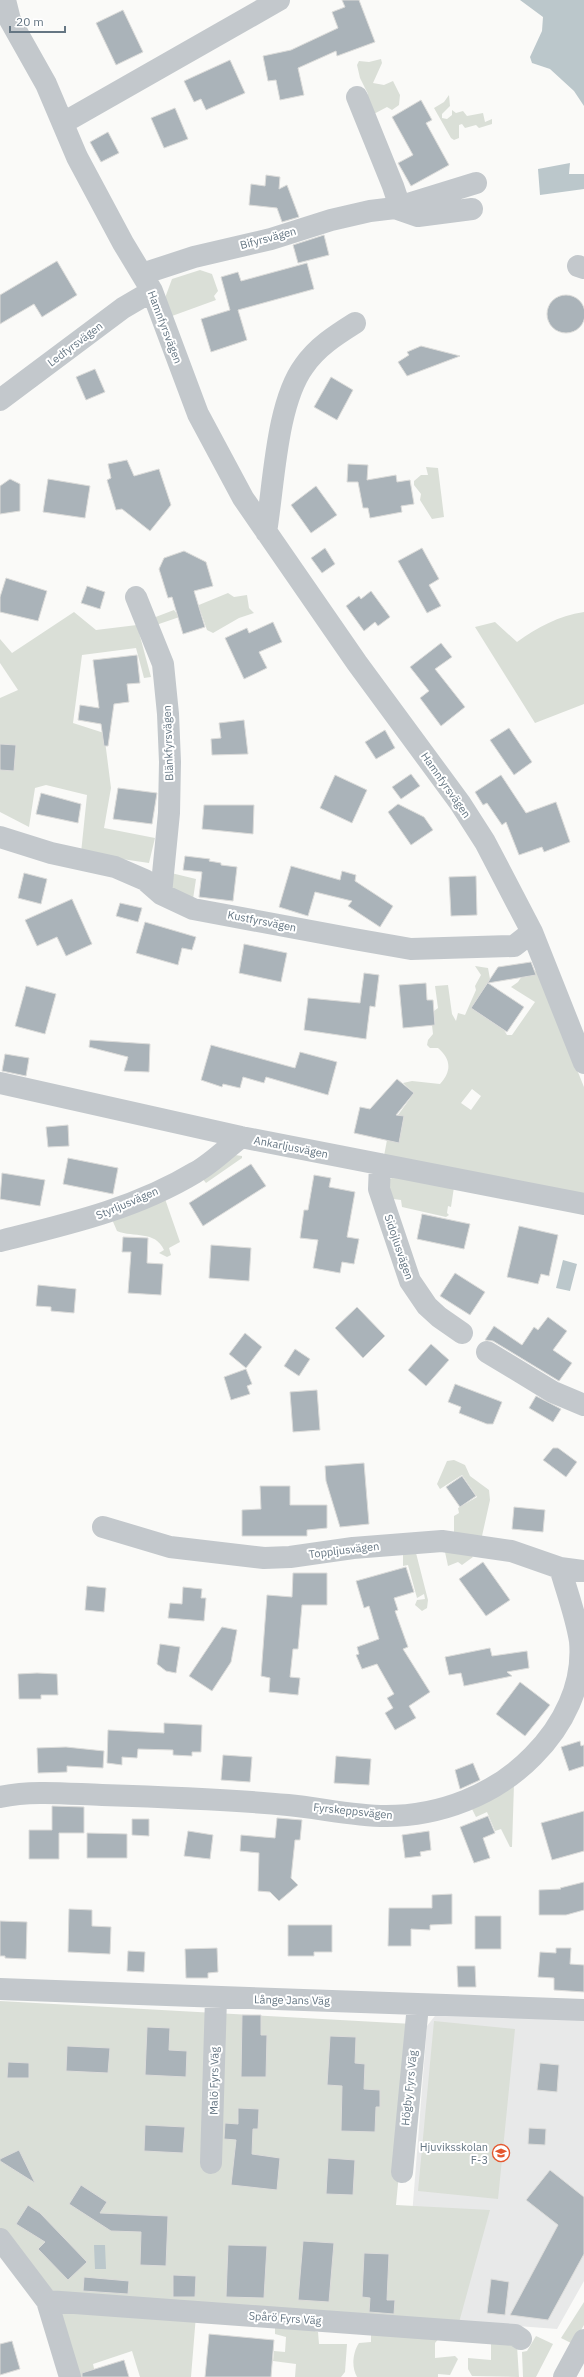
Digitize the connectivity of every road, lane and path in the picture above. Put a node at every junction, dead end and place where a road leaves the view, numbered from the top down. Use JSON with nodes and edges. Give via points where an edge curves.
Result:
{"nodes":[{"id":1,"x":279,"y":0,"type":"edge"},
{"id":2,"x":5,"y":15,"type":"edge"},
{"id":3,"x":357,"y":97,"type":"dead end"},
{"id":4,"x":63,"y":123,"type":"junction"},
{"id":5,"x":476,"y":183,"type":"dead end"},
{"id":6,"x":395,"y":208,"type":"junction"},
{"id":7,"x":472,"y":209,"type":"dead end"},
{"id":8,"x":147,"y":282,"type":"junction"},
{"id":9,"x":355,"y":322,"type":"dead end"},
{"id":10,"x":0,"y":400,"type":"edge"},
{"id":11,"x":266,"y":532,"type":"junction"},
{"id":12,"x":136,"y":598,"type":"dead end"},
{"id":13,"x":0,"y":837,"type":"edge"},
{"id":14,"x":161,"y":894,"type":"junction"},
{"id":15,"x":532,"y":932,"type":"junction"},
{"id":16,"x":584,"y":1063,"type":"edge"},
{"id":17,"x":0,"y":1083,"type":"edge"},
{"id":18,"x":242,"y":1137,"type":"junction"},
{"id":19,"x":380,"y":1164,"type":"junction"},
{"id":20,"x":584,"y":1204,"type":"edge"},
{"id":21,"x":0,"y":1241,"type":"edge"},
{"id":22,"x":462,"y":1334,"type":"dead end"},
{"id":23,"x":487,"y":1352,"type":"dead end"},
{"id":24,"x":584,"y":1405,"type":"edge"},
{"id":25,"x":103,"y":1527,"type":"dead end"},
{"id":26,"x":560,"y":1568,"type":"junction"},
{"id":27,"x":584,"y":1571,"type":"edge"},
{"id":28,"x":0,"y":1797,"type":"edge"},
{"id":29,"x":0,"y":1988,"type":"edge"},
{"id":30,"x":216,"y":1998,"type":"junction"},
{"id":31,"x":418,"y":2005,"type":"junction"},
{"id":32,"x":584,"y":2010,"type":"edge"},
{"id":33,"x":212,"y":2163,"type":"dead end"},
{"id":34,"x":402,"y":2172,"type":"dead end"},
{"id":35,"x":0,"y":2239,"type":"edge"},
{"id":36,"x":47,"y":2301,"type":"junction"},
{"id":37,"x":521,"y":2339,"type":"dead end"},
{"id":38,"x":584,"y":2340,"type":"edge"},
{"id":39,"x":70,"y":2377,"type":"edge"},
{"id":40,"x":564,"y":2377,"type":"edge"}],
"edges":[{"from":1,"to":4,"type":"street"},
{"from":2,"to":4,"type":"street","name":"Hamnfyrsvägen","via":[[46,84]]},
{"from":3,"to":6,"type":"street","via":[[393,186],[397,198]]},
{"from":4,"to":8,"type":"street","name":"Hamnfyrsvägen","via":[[77,157],[122,242]]},
{"from":5,"to":6,"type":"street","name":"Bifyrsvägen"},
{"from":6,"to":7,"type":"street","via":[[418,216]]},
{"from":6,"to":8,"type":"street","name":"Bifyrsvägen","via":[[331,220],[271,239],[194,257]]},
{"from":8,"to":10,"type":"street","name":"Ledfyrsvägen","via":[[117,312]]},
{"from":8,"to":11,"type":"street","name":"Hamnfyrsvägen","via":[[198,414],[243,498]]},
{"from":9,"to":11,"type":"street","via":[[310,358],[290,390]]},
{"from":11,"to":15,"type":"street","name":"Hamnfyrsvägen","via":[[465,811],[485,842]]},
{"from":12,"to":14,"type":"street","name":"Blänkfyrsvägen","via":[[163,664],[168,714],[169,806]]},
{"from":13,"to":14,"type":"street","name":"Kustfyrsvägen","via":[[51,853],[115,867],[145,880]]},
{"from":14,"to":15,"type":"street","name":"Kustfyrsvägen","via":[[193,909],[411,949],[514,946]]},
{"from":15,"to":16,"type":"street","name":"Hamnfyrsvägen"},
{"from":17,"to":18,"type":"street","name":"Ankarljusvägen"},
{"from":18,"to":19,"type":"street","name":"Ankarljusvägen"},
{"from":18,"to":21,"type":"street","name":"Styrljusvägen","via":[[196,1172],[128,1205],[79,1222]]},
{"from":19,"to":20,"type":"street","name":"Ankarljusvägen"},
{"from":19,"to":22,"type":"street","name":"Sidojlusvägen","via":[[378,1189],[410,1281],[426,1306]]},
{"from":23,"to":24,"type":"street","via":[[552,1392]]},
{"from":25,"to":26,"type":"street","name":"Toppljusvägen","via":[[170,1547],[229,1555],[290,1557],[442,1541],[511,1551]]},
{"from":26,"to":27,"type":"street","name":"Toppljusvägen"},
{"from":26,"to":28,"type":"street","name":"Fyrskeppsvägen","via":[[580,1642],[580,1665],[572,1698],[554,1732],[523,1766],[507,1780],[471,1798],[426,1813],[384,1816],[316,1807],[204,1799],[66,1794]]},
{"from":29,"to":30,"type":"street","name":"Långe Jans Väg"},
{"from":30,"to":31,"type":"street","name":"Långe Jans Väg"},
{"from":30,"to":33,"type":"street","name":"Malö Fyrs Väg"},
{"from":31,"to":32,"type":"street","name":"Långe Jans Väg"},
{"from":31,"to":34,"type":"street","name":"Högby Fyrs Väg"},
{"from":35,"to":36,"type":"street"},
{"from":36,"to":37,"type":"street","name":"Spårö Fyrs Väg","via":[[515,2335]]},
{"from":36,"to":39,"type":"street"},
{"from":38,"to":40,"type":"street"}]}
